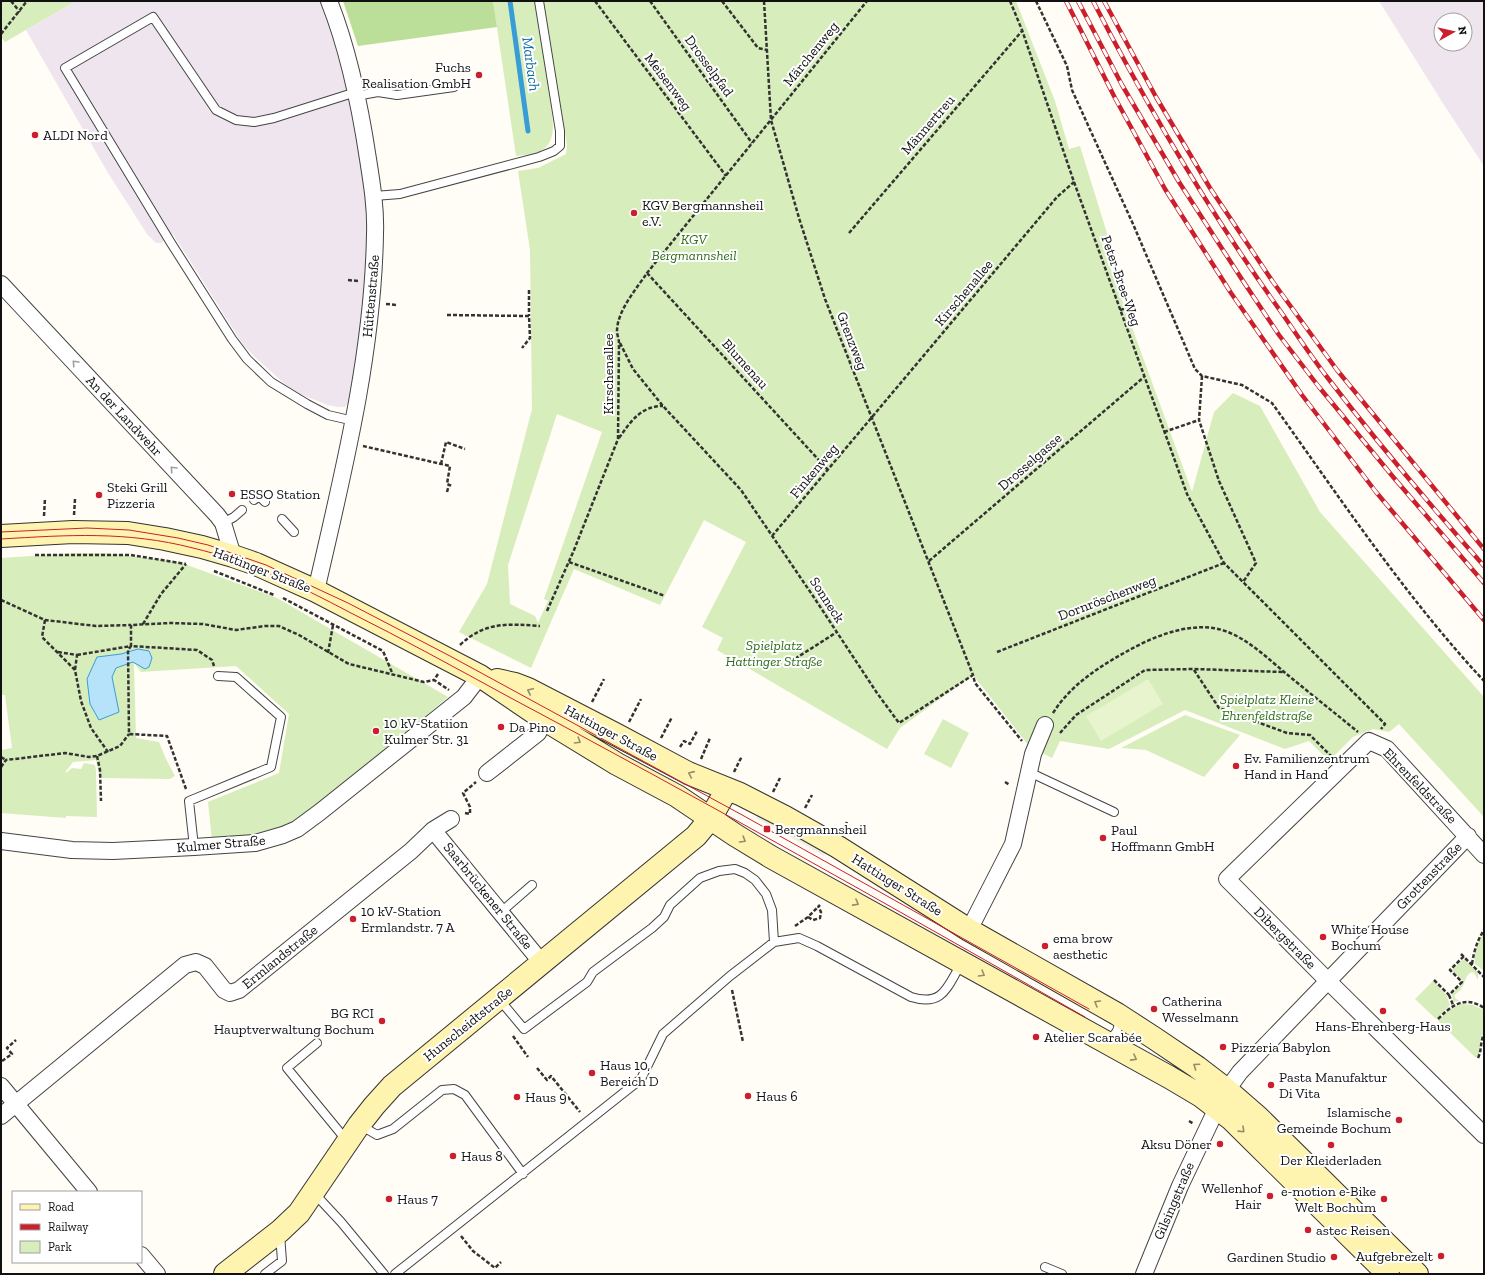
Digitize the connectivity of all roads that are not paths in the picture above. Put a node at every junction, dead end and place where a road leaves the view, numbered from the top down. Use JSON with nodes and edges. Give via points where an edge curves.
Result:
{"nodes":[{"id":1,"x":329,"y":1,"type":"edge"},
{"id":2,"x":539,"y":1,"type":"edge"},
{"id":3,"x":454,"y":87,"type":"dead end"},
{"id":4,"x":356,"y":94,"type":"junction"},
{"id":5,"x":374,"y":196,"type":"junction"},
{"id":6,"x":1,"y":284,"type":"edge"},
{"id":7,"x":354,"y":421,"type":"junction"},
{"id":8,"x":254,"y":500,"type":"dead end"},
{"id":9,"x":265,"y":502,"type":"dead end"},
{"id":10,"x":242,"y":510,"type":"dead end"},
{"id":11,"x":282,"y":519,"type":"dead end"},
{"id":12,"x":223,"y":523,"type":"junction"},
{"id":13,"x":294,"y":532,"type":"dead end"},
{"id":14,"x":1,"y":536,"type":"edge"},
{"id":15,"x":233,"y":556,"type":"junction"},
{"id":16,"x":316,"y":591,"type":"junction"},
{"id":17,"x":218,"y":676,"type":"road end"},
{"id":18,"x":480,"y":676,"type":"junction"},
{"id":19,"x":549,"y":712,"type":"junction"},
{"id":20,"x":1045,"y":725,"type":"road end"},
{"id":21,"x":1369,"y":741,"type":"joint"},
{"id":22,"x":1029,"y":772,"type":"junction"},
{"id":23,"x":487,"y":773,"type":"road end"},
{"id":24,"x":731,"y":780,"type":"junction"},
{"id":25,"x":1114,"y":812,"type":"dead end"},
{"id":26,"x":451,"y":819,"type":"dead end"},
{"id":27,"x":710,"y":819,"type":"junction"},
{"id":28,"x":433,"y":830,"type":"junction"},
{"id":29,"x":1468,"y":836,"type":"junction"},
{"id":30,"x":1,"y":841,"type":"edge"},
{"id":31,"x":194,"y":848,"type":"junction"},
{"id":32,"x":1484,"y":855,"type":"edge"},
{"id":33,"x":532,"y":885,"type":"dead end"},
{"id":34,"x":501,"y":912,"type":"junction"},
{"id":35,"x":969,"y":930,"type":"junction"},
{"id":36,"x":774,"y":942,"type":"junction"},
{"id":37,"x":962,"y":962,"type":"junction"},
{"id":38,"x":542,"y":963,"type":"junction"},
{"id":39,"x":1327,"y":980,"type":"junction"},
{"id":40,"x":498,"y":998,"type":"junction"},
{"id":41,"x":1117,"y":1014,"type":"junction"},
{"id":42,"x":1100,"y":1039,"type":"junction"},
{"id":43,"x":317,"y":1043,"type":"dead end"},
{"id":44,"x":1,"y":1086,"type":"edge"},
{"id":45,"x":1222,"y":1099,"type":"junction"},
{"id":46,"x":16,"y":1104,"type":"junction"},
{"id":47,"x":1,"y":1116,"type":"edge"},
{"id":48,"x":353,"y":1133,"type":"junction"},
{"id":49,"x":1484,"y":1135,"type":"edge"},
{"id":50,"x":523,"y":1174,"type":"junction"},
{"id":51,"x":88,"y":1191,"type":"edge"},
{"id":52,"x":314,"y":1192,"type":"junction"},
{"id":53,"x":280,"y":1231,"type":"junction"},
{"id":54,"x":142,"y":1256,"type":"edge"},
{"id":55,"x":1044,"y":1267,"type":"dead end"},
{"id":56,"x":157,"y":1274,"type":"edge"},
{"id":57,"x":225,"y":1274,"type":"edge"},
{"id":58,"x":265,"y":1274,"type":"edge"},
{"id":59,"x":384,"y":1274,"type":"edge"},
{"id":60,"x":395,"y":1274,"type":"edge"},
{"id":61,"x":1062,"y":1274,"type":"edge"},
{"id":62,"x":1144,"y":1274,"type":"edge"},
{"id":63,"x":1388,"y":1274,"type":"edge"},
{"id":64,"x":1417,"y":1274,"type":"edge"}],
"edges":[{"from":1,"to":4,"type":"street","name":"Hüttenstraße"},
{"from":2,"to":5,"type":"lane","via":[[560,131],[560,146],[539,157],[400,194]]},
{"from":3,"to":4,"type":"lane","via":[[397,95],[378,92]]},
{"from":4,"to":5,"type":"street","name":"Hüttenstraße"},
{"from":4,"to":7,"type":"lane","via":[[274,118],[254,122],[236,120],[216,110],[153,16],[65,68],[171,243],[247,359],[272,382],[307,404],[328,415]]},
{"from":5,"to":7,"type":"street","name":"Hüttenstraße","via":[[375,233],[370,309],[363,373]]},
{"from":12,"to":6,"type":"street","name":"An der Landwehr","one_way":true},
{"from":7,"to":16,"type":"street","name":"Hüttenstraße"},
{"from":8,"to":9,"type":"lane","via":[[259,496]]},
{"from":10,"to":12,"type":"lane"},
{"from":11,"to":13,"type":"lane"},
{"from":12,"to":15,"type":"street","name":"An der Landwehr"},
{"from":14,"to":15,"type":"main road","name":"Hattinger Straße","via":[[73,532],[128,533],[164,538]]},
{"from":15,"to":16,"type":"main road","name":"Hattinger Straße"},
{"from":16,"to":18,"type":"main road","name":"Hattinger Straße"},
{"from":17,"to":31,"type":"lane","via":[[236,677],[281,717],[271,767],[189,801]]},
{"from":18,"to":19,"type":"main road","name":"Hattinger Straße"},
{"from":18,"to":31,"type":"street","name":"Kulmer Straße","via":[[464,697],[297,829],[283,836],[255,843]]},
{"from":19,"to":23,"type":"street","via":[[538,733]]},
{"from":24,"to":19,"type":"main road","name":"Hattinger Straße","one_way":true,"via":[[688,773]]},
{"from":19,"to":27,"type":"main road","name":"Hattinger Straße","one_way":true,"via":[[617,764],[677,796]]},
{"from":20,"to":22,"type":"street","via":[[1033,754]]},
{"from":21,"to":29,"type":"street","name":"Ehrenfeldstraße","via":[[1387,749]]},
{"from":21,"to":39,"type":"street","name":"Dibergstraße","via":[[1227,879]]},
{"from":22,"to":25,"type":"lane"},
{"from":22,"to":35,"type":"street","via":[[1013,844]]},
{"from":24,"to":27,"type":"main road","name":"Hunscheidtstraße"},
{"from":24,"to":35,"type":"main road","name":"Hattinger Straße","via":[[764,806],[838,848]]},
{"from":26,"to":28,"type":"street","name":"Ermlandstraße"},
{"from":27,"to":37,"type":"main road","name":"Hattinger Straße","one_way":true,"via":[[771,856]]},
{"from":27,"to":38,"type":"main road","name":"Hunscheidtstraße","via":[[696,836]]},
{"from":28,"to":34,"type":"street","name":"Saarbrückener Straße"},
{"from":28,"to":46,"type":"street","name":"Ermlandstraße","via":[[411,851],[239,990],[230,993],[224,990],[205,966],[196,962],[185,965]]},
{"from":29,"to":32,"type":"street","name":"Ehrenfeldstraße"},
{"from":29,"to":39,"type":"street","name":"Grottenstraße"},
{"from":30,"to":31,"type":"street","name":"Kulmer Straße","via":[[72,850]]},
{"from":33,"to":34,"type":"lane"},
{"from":34,"to":38,"type":"street","name":"Saarbrückener Straße"},
{"from":41,"to":35,"type":"main road","name":"Hattinger Straße","one_way":true},
{"from":36,"to":37,"type":"lane","via":[[799,938],[911,997],[923,1000],[940,996]]},
{"from":36,"to":40,"type":"lane","via":[[772,910],[766,894],[755,880],[744,873],[734,869],[719,871],[700,878],[670,905],[664,917],[652,928],[593,972],[587,982],[524,1029]]},
{"from":36,"to":50,"type":"lane","via":[[663,1034],[641,1079]]},
{"from":37,"to":42,"type":"main road","name":"Hattinger Straße","one_way":true},
{"from":38,"to":40,"type":"main road","name":"Hunscheidtstraße"},
{"from":39,"to":45,"type":"street","name":"Grottenstraße","via":[[1240,1072]]},
{"from":39,"to":49,"type":"street","name":"Dibergstraße"},
{"from":40,"to":48,"type":"main road","name":"Hunscheidtstraße","via":[[392,1086]]},
{"from":41,"to":42,"type":"lane","via":[[1119,1024],[1115,1034]]},
{"from":45,"to":41,"type":"main road","name":"Hattinger Straße","one_way":true,"via":[[1197,1067]]},
{"from":42,"to":45,"type":"main road","name":"Hattinger Straße","one_way":true,"via":[[1201,1096]]},
{"from":43,"to":48,"type":"lane","via":[[287,1068]]},
{"from":44,"to":46,"type":"street"},
{"from":45,"to":62,"type":"street","name":"Gilsingstraße","via":[[1180,1186]]},
{"from":45,"to":63,"type":"main road","name":"Hattinger Straße","one_way":true,"via":[[1268,1156]]},
{"from":45,"to":64,"type":"main road","name":"Hattinger Straße","via":[[1270,1129]]},
{"from":46,"to":47,"type":"street"},
{"from":46,"to":51,"type":"street"},
{"from":48,"to":50,"type":"lane","via":[[377,1135],[393,1129],[442,1090],[454,1089],[465,1095]]},
{"from":48,"to":52,"type":"main road","name":"Hunscheidtstraße"},
{"from":50,"to":60,"type":"lane"},
{"from":52,"to":53,"type":"main road","name":"Hunscheidtstraße","via":[[299,1213]]},
{"from":52,"to":59,"type":"lane"},
{"from":53,"to":57,"type":"main road","name":"Hunscheidtstraße"},
{"from":53,"to":58,"type":"lane","via":[[282,1261]]},
{"from":54,"to":56,"type":"street"},
{"from":55,"to":61,"type":"lane"}]}
